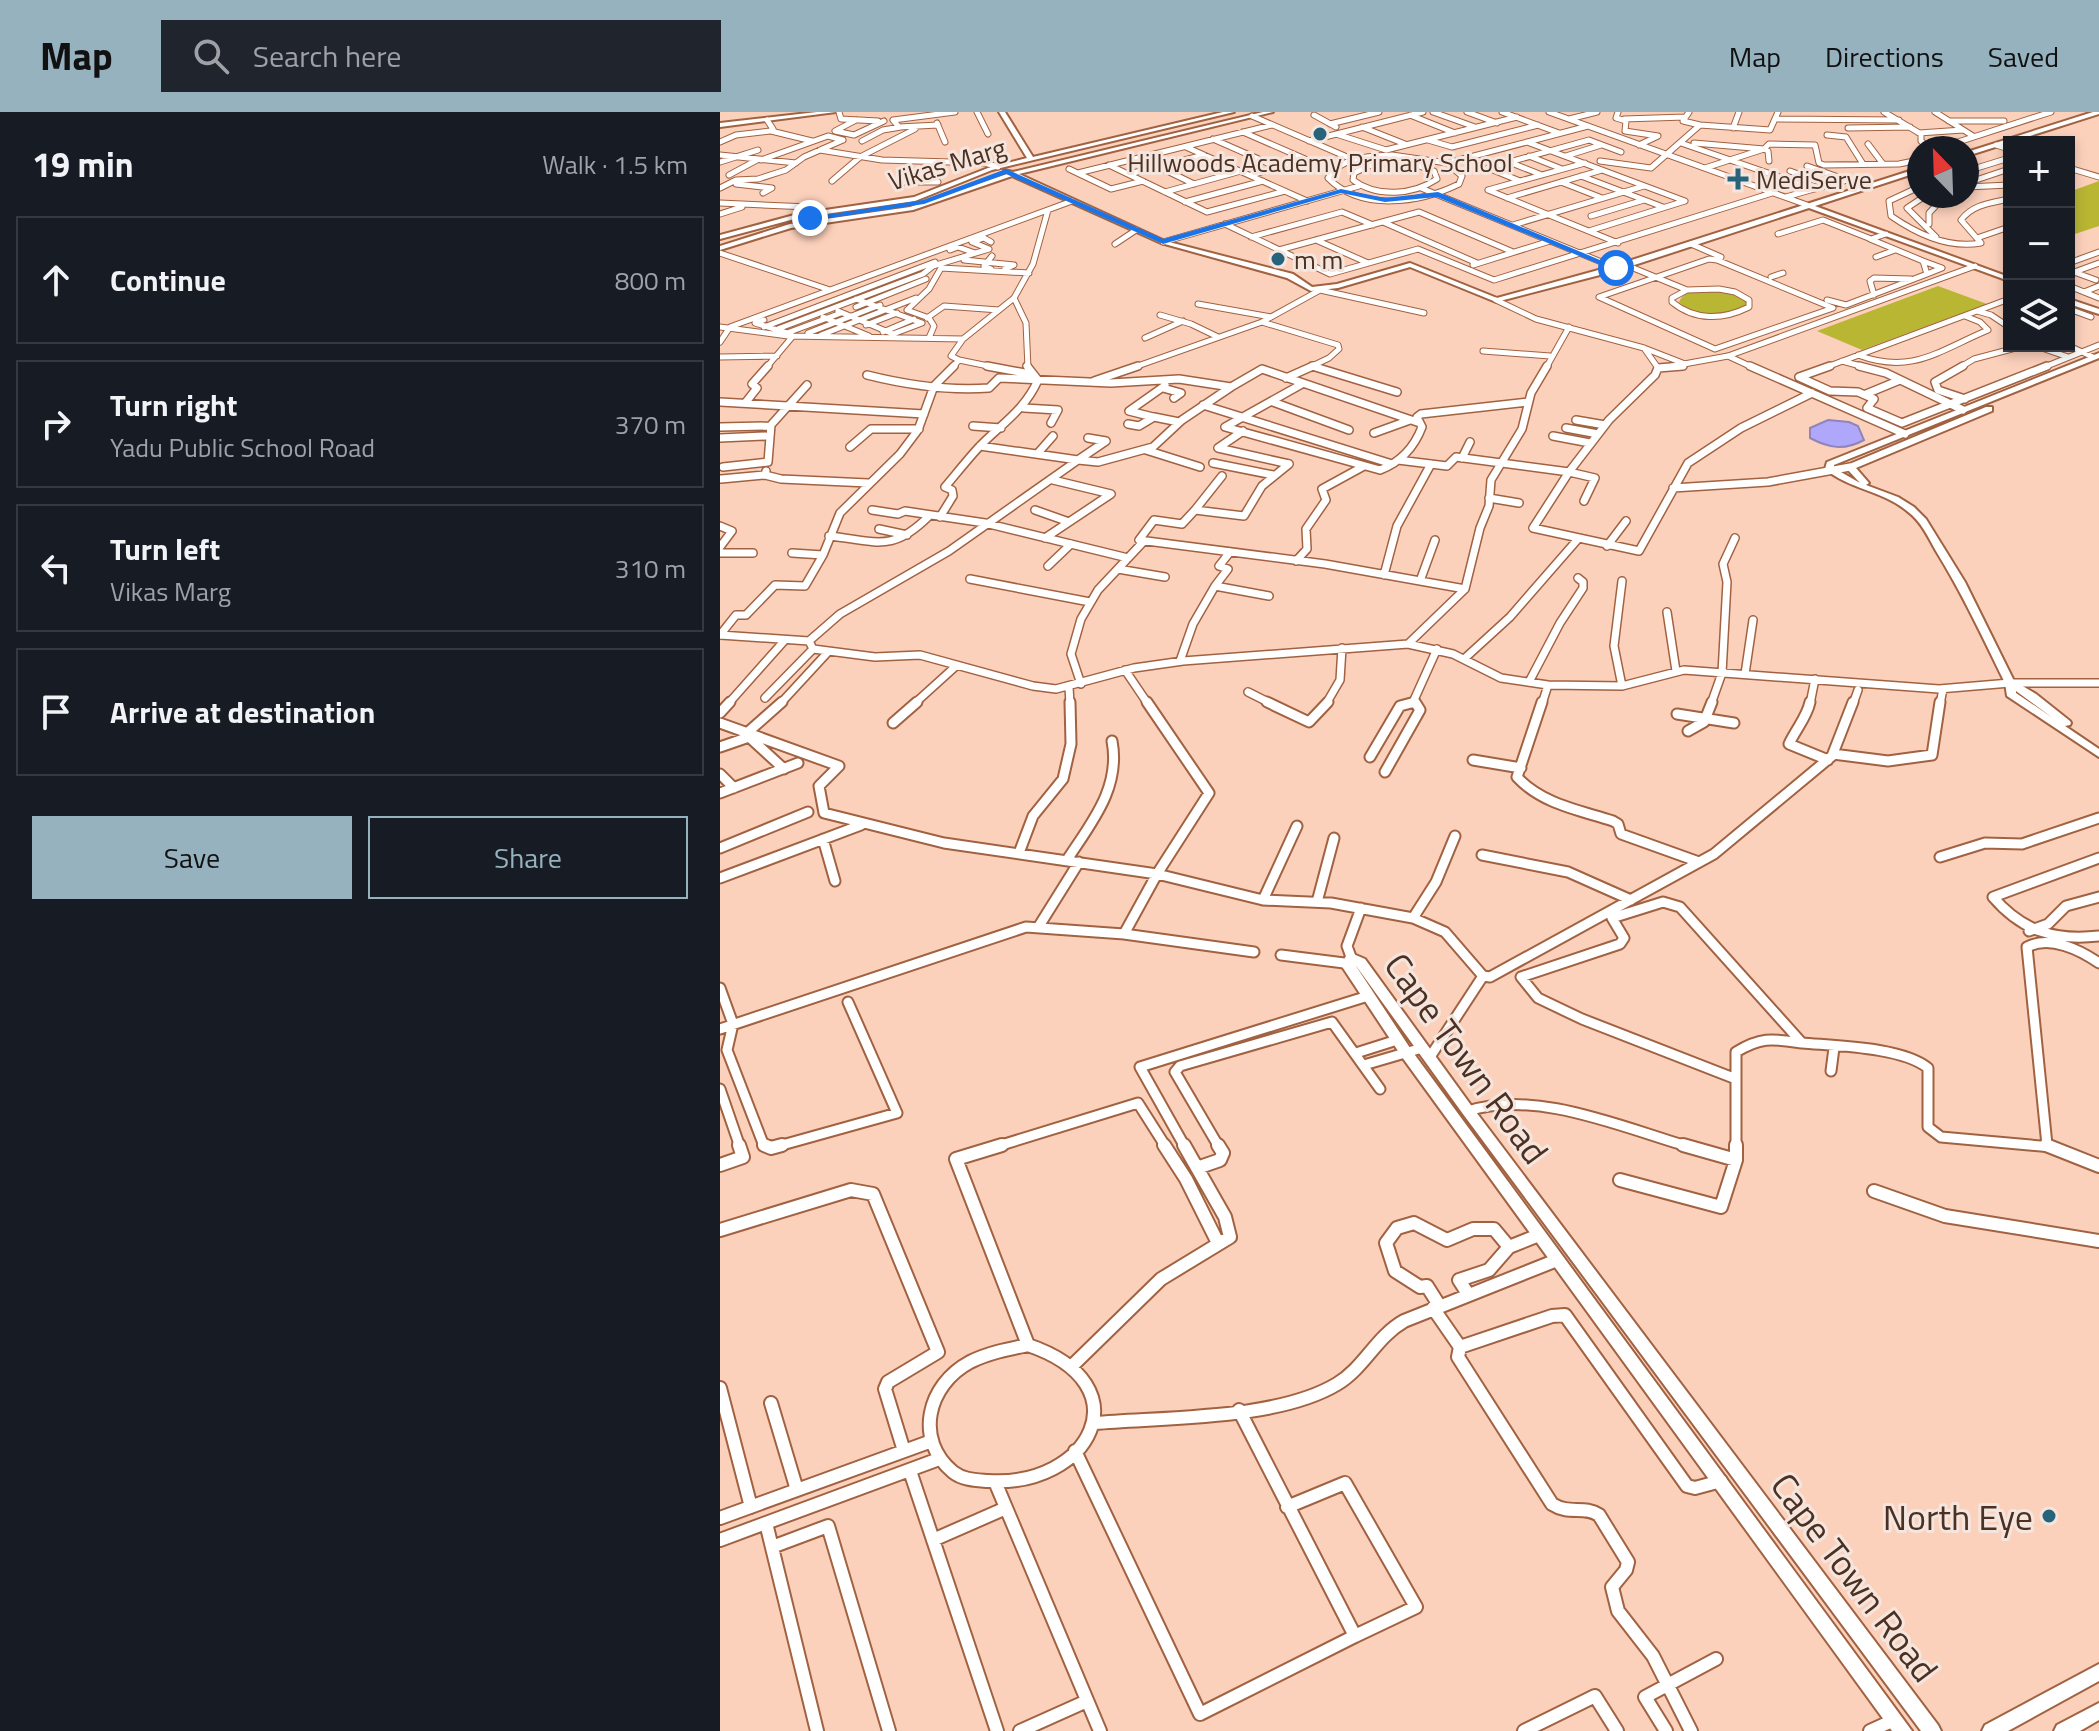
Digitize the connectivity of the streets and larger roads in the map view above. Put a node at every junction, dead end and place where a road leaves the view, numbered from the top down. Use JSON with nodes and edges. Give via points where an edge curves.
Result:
{"nodes":[{"id":1,"x":836,"y":112,"type":"edge"},
{"id":2,"x":955,"y":112,"type":"edge"},
{"id":3,"x":977,"y":112,"type":"edge"},
{"id":4,"x":1005,"y":112,"type":"edge"},
{"id":5,"x":1214,"y":112,"type":"edge"},
{"id":6,"x":1231,"y":112,"type":"edge"},
{"id":7,"x":1270,"y":112,"type":"edge"},
{"id":8,"x":1325,"y":112,"type":"edge"},
{"id":9,"x":1379,"y":112,"type":"edge"},
{"id":10,"x":1392,"y":112,"type":"edge"},
{"id":11,"x":1423,"y":112,"type":"edge"},
{"id":12,"x":1433,"y":112,"type":"edge"},
{"id":13,"x":1467,"y":112,"type":"edge"},
{"id":14,"x":1502,"y":112,"type":"edge"},
{"id":15,"x":1549,"y":112,"type":"edge"},
{"id":16,"x":1597,"y":112,"type":"edge"},
{"id":17,"x":1618,"y":112,"type":"edge"},
{"id":18,"x":1739,"y":112,"type":"edge"},
{"id":19,"x":1778,"y":112,"type":"edge"},
{"id":20,"x":1884,"y":112,"type":"edge"},
{"id":21,"x":1935,"y":112,"type":"edge"},
{"id":22,"x":1995,"y":112,"type":"edge"},
{"id":23,"x":2051,"y":112,"type":"edge"},
{"id":24,"x":2099,"y":112,"type":"edge"},
{"id":25,"x":1252,"y":114,"type":"edge"},
{"id":26,"x":934,"y":115,"type":"junction"},
{"id":27,"x":1687,"y":115,"type":"edge"},
{"id":28,"x":1407,"y":116,"type":"junction"},
{"id":29,"x":1517,"y":117,"type":"junction"},
{"id":30,"x":1569,"y":119,"type":"junction"},
{"id":31,"x":1775,"y":119,"type":"junction"},
{"id":32,"x":767,"y":120,"type":"junction"},
{"id":33,"x":856,"y":120,"type":"junction"},
{"id":34,"x":893,"y":120,"type":"junction"},
{"id":35,"x":1899,"y":120,"type":"junction"},
{"id":36,"x":884,"y":121,"type":"junction"},
{"id":37,"x":1949,"y":121,"type":"junction"},
{"id":38,"x":1624,"y":122,"type":"junction"},
{"id":39,"x":1497,"y":123,"type":"junction"},
{"id":40,"x":2006,"y":123,"type":"junction"},
{"id":41,"x":1330,"y":124,"type":"junction"},
{"id":42,"x":720,"y":125,"type":"edge"},
{"id":43,"x":938,"y":125,"type":"junction"},
{"id":44,"x":1272,"y":125,"type":"junction"},
{"id":45,"x":1538,"y":125,"type":"junction"},
{"id":46,"x":1700,"y":125,"type":"junction"},
{"id":47,"x":1588,"y":126,"type":"junction"},
{"id":48,"x":901,"y":127,"type":"junction"},
{"id":49,"x":918,"y":127,"type":"junction"},
{"id":50,"x":1362,"y":127,"type":"junction"},
{"id":51,"x":1910,"y":127,"type":"junction"},
{"id":52,"x":1478,"y":128,"type":"junction"},
{"id":53,"x":1733,"y":128,"type":"junction"},
{"id":54,"x":1848,"y":128,"type":"dead end"},
{"id":55,"x":1154,"y":129,"type":"junction"},
{"id":56,"x":1963,"y":130,"type":"junction"},
{"id":57,"x":771,"y":131,"type":"junction"},
{"id":58,"x":1346,"y":131,"type":"junction"},
{"id":59,"x":1243,"y":132,"type":"junction"},
{"id":60,"x":1603,"y":132,"type":"junction"},
{"id":61,"x":1138,"y":133,"type":"junction"},
{"id":62,"x":1165,"y":133,"type":"junction"},
{"id":63,"x":1456,"y":133,"type":"junction"},
{"id":64,"x":1560,"y":133,"type":"junction"},
{"id":65,"x":1919,"y":133,"type":"junction"},
{"id":66,"x":988,"y":134,"type":"dead end"},
{"id":67,"x":1336,"y":134,"type":"junction"},
{"id":68,"x":1827,"y":135,"type":"dead end"},
{"id":69,"x":1920,"y":136,"type":"edge"},
{"id":70,"x":1973,"y":136,"type":"joint"},
{"id":71,"x":1148,"y":137,"type":"junction"},
{"id":72,"x":1213,"y":139,"type":"junction"},
{"id":73,"x":1428,"y":140,"type":"junction"},
{"id":74,"x":812,"y":141,"type":"junction"},
{"id":75,"x":862,"y":141,"type":"dead end"},
{"id":76,"x":1309,"y":141,"type":"junction"},
{"id":77,"x":720,"y":142,"type":"edge"},
{"id":78,"x":945,"y":142,"type":"dead end"},
{"id":79,"x":1527,"y":142,"type":"junction"},
{"id":80,"x":1682,"y":142,"type":"junction"},
{"id":81,"x":1405,"y":144,"type":"junction"},
{"id":82,"x":1868,"y":144,"type":"dead end"},
{"id":83,"x":1601,"y":145,"type":"junction"},
{"id":84,"x":1639,"y":145,"type":"junction"},
{"id":85,"x":1996,"y":145,"type":"junction"},
{"id":86,"x":1185,"y":146,"type":"junction"},
{"id":87,"x":2003,"y":147,"type":"edge"},
{"id":88,"x":1764,"y":149,"type":"junction"},
{"id":89,"x":1979,"y":149,"type":"edge"},
{"id":90,"x":758,"y":150,"type":"dead end"},
{"id":91,"x":820,"y":150,"type":"junction"},
{"id":92,"x":1550,"y":151,"type":"junction"},
{"id":93,"x":1666,"y":154,"type":"junction"},
{"id":94,"x":720,"y":155,"type":"edge"},
{"id":95,"x":860,"y":155,"type":"junction"},
{"id":96,"x":1205,"y":155,"type":"junction"},
{"id":97,"x":1529,"y":156,"type":"junction"},
{"id":98,"x":1565,"y":156,"type":"junction"},
{"id":99,"x":730,"y":157,"type":"junction"},
{"id":100,"x":1033,"y":157,"type":"junction"},
{"id":101,"x":759,"y":160,"type":"junction"},
{"id":102,"x":1354,"y":160,"type":"junction"},
{"id":103,"x":1734,"y":160,"type":"junction"},
{"id":104,"x":2003,"y":160,"type":"edge"},
{"id":105,"x":1600,"y":161,"type":"dead end"},
{"id":106,"x":1769,"y":161,"type":"dead end"},
{"id":107,"x":1907,"y":161,"type":"edge"},
{"id":108,"x":720,"y":162,"type":"edge"},
{"id":109,"x":1509,"y":162,"type":"junction"},
{"id":110,"x":796,"y":163,"type":"junction"},
{"id":111,"x":1447,"y":163,"type":"junction"},
{"id":112,"x":1583,"y":163,"type":"junction"},
{"id":113,"x":1820,"y":164,"type":"junction"},
{"id":114,"x":1863,"y":164,"type":"junction"},
{"id":115,"x":1883,"y":164,"type":"junction"},
{"id":116,"x":1109,"y":165,"type":"junction"},
{"id":117,"x":1368,"y":166,"type":"junction"},
{"id":118,"x":1807,"y":166,"type":"junction"},
{"id":119,"x":1159,"y":167,"type":"junction"},
{"id":120,"x":1979,"y":167,"type":"edge"},
{"id":121,"x":1279,"y":168,"type":"junction"},
{"id":122,"x":1428,"y":168,"type":"junction"},
{"id":123,"x":1705,"y":168,"type":"junction"},
{"id":124,"x":922,"y":169,"type":"dead end"},
{"id":125,"x":1002,"y":169,"type":"junction"},
{"id":126,"x":1069,"y":169,"type":"dead end"},
{"id":127,"x":1562,"y":169,"type":"junction"},
{"id":128,"x":1602,"y":170,"type":"junction"},
{"id":129,"x":2075,"y":170,"type":"edge"},
{"id":130,"x":1241,"y":171,"type":"junction"},
{"id":131,"x":1790,"y":171,"type":"junction"},
{"id":132,"x":2003,"y":171,"type":"edge"},
{"id":133,"x":1078,"y":173,"type":"junction"},
{"id":134,"x":1129,"y":174,"type":"junction"},
{"id":135,"x":1907,"y":174,"type":"edge"},
{"id":136,"x":1542,"y":175,"type":"junction"},
{"id":137,"x":1251,"y":176,"type":"junction"},
{"id":138,"x":1581,"y":176,"type":"junction"},
{"id":139,"x":2099,"y":177,"type":"edge"},
{"id":140,"x":720,"y":179,"type":"edge"},
{"id":141,"x":730,"y":180,"type":"junction"},
{"id":142,"x":1979,"y":180,"type":"edge"},
{"id":143,"x":832,"y":181,"type":"dead end"},
{"id":144,"x":1143,"y":181,"type":"junction"},
{"id":145,"x":1263,"y":181,"type":"junction"},
{"id":146,"x":1520,"y":181,"type":"junction"},
{"id":147,"x":894,"y":182,"type":"dead end"},
{"id":148,"x":914,"y":182,"type":"junction"},
{"id":149,"x":938,"y":182,"type":"junction"},
{"id":150,"x":1561,"y":182,"type":"junction"},
{"id":151,"x":953,"y":184,"type":"junction"},
{"id":152,"x":1194,"y":184,"type":"junction"},
{"id":153,"x":1979,"y":185,"type":"edge"},
{"id":154,"x":2003,"y":185,"type":"edge"},
{"id":155,"x":968,"y":186,"type":"junction"},
{"id":156,"x":1359,"y":186,"type":"junction"},
{"id":157,"x":1644,"y":186,"type":"junction"},
{"id":158,"x":1830,"y":186,"type":"junction"},
{"id":159,"x":720,"y":188,"type":"edge"},
{"id":160,"x":1421,"y":188,"type":"junction"},
{"id":161,"x":1822,"y":188,"type":"junction"},
{"id":162,"x":1814,"y":189,"type":"junction"},
{"id":163,"x":1285,"y":191,"type":"junction"},
{"id":164,"x":1341,"y":191,"type":"junction"},
{"id":165,"x":1907,"y":191,"type":"edge"},
{"id":166,"x":1165,"y":192,"type":"junction"},
{"id":167,"x":1623,"y":192,"type":"junction"},
{"id":168,"x":763,"y":193,"type":"dead end"},
{"id":169,"x":1772,"y":193,"type":"junction"},
{"id":170,"x":1438,"y":195,"type":"junction"},
{"id":171,"x":1784,"y":197,"type":"junction"},
{"id":172,"x":1507,"y":198,"type":"junction"},
{"id":173,"x":1603,"y":198,"type":"junction"},
{"id":174,"x":1644,"y":200,"type":"junction"},
{"id":175,"x":2003,"y":200,"type":"edge"},
{"id":176,"x":1072,"y":201,"type":"junction"},
{"id":177,"x":1307,"y":201,"type":"junction"},
{"id":178,"x":1185,"y":202,"type":"junction"},
{"id":179,"x":720,"y":203,"type":"edge"},
{"id":180,"x":749,"y":205,"type":"junction"},
{"id":181,"x":1807,"y":205,"type":"junction"},
{"id":182,"x":1570,"y":208,"type":"junction"},
{"id":183,"x":1664,"y":208,"type":"junction"},
{"id":184,"x":1907,"y":208,"type":"edge"},
{"id":185,"x":1934,"y":208,"type":"edge"},
{"id":186,"x":1048,"y":210,"type":"junction"},
{"id":187,"x":813,"y":211,"type":"junction"},
{"id":188,"x":720,"y":214,"type":"edge"},
{"id":189,"x":1548,"y":215,"type":"junction"},
{"id":190,"x":1591,"y":216,"type":"junction"},
{"id":191,"x":1841,"y":217,"type":"junction"},
{"id":192,"x":1828,"y":221,"type":"junction"},
{"id":193,"x":1383,"y":222,"type":"junction"},
{"id":194,"x":1816,"y":222,"type":"junction"},
{"id":195,"x":1225,"y":224,"type":"junction"},
{"id":196,"x":1612,"y":224,"type":"junction"},
{"id":197,"x":1929,"y":224,"type":"junction"},
{"id":198,"x":2001,"y":224,"type":"dead end"},
{"id":199,"x":1373,"y":225,"type":"junction"},
{"id":200,"x":1512,"y":226,"type":"junction"},
{"id":201,"x":2003,"y":229,"type":"edge"},
{"id":202,"x":720,"y":230,"type":"edge"},
{"id":203,"x":1136,"y":230,"type":"junction"},
{"id":204,"x":1589,"y":231,"type":"junction"},
{"id":205,"x":1778,"y":234,"type":"dead end"},
{"id":206,"x":1889,"y":235,"type":"junction"},
{"id":207,"x":1251,"y":237,"type":"junction"},
{"id":208,"x":1936,"y":237,"type":"junction"},
{"id":209,"x":1974,"y":237,"type":"junction"},
{"id":210,"x":1316,"y":240,"type":"junction"},
{"id":211,"x":1872,"y":240,"type":"junction"},
{"id":212,"x":1550,"y":241,"type":"junction"},
{"id":213,"x":972,"y":242,"type":"junction"},
{"id":214,"x":1163,"y":242,"type":"junction"},
{"id":215,"x":1619,"y":243,"type":"junction"},
{"id":216,"x":1115,"y":244,"type":"dead end"},
{"id":217,"x":1691,"y":244,"type":"junction"},
{"id":218,"x":720,"y":245,"type":"edge"},
{"id":219,"x":982,"y":245,"type":"junction"},
{"id":220,"x":958,"y":247,"type":"junction"},
{"id":221,"x":967,"y":250,"type":"junction"},
{"id":222,"x":1279,"y":250,"type":"junction"},
{"id":223,"x":1895,"y":250,"type":"junction"},
{"id":224,"x":944,"y":252,"type":"junction"},
{"id":225,"x":1513,"y":252,"type":"junction"},
{"id":226,"x":2099,"y":252,"type":"edge"},
{"id":227,"x":974,"y":254,"type":"junction"},
{"id":228,"x":1581,"y":254,"type":"junction"},
{"id":229,"x":930,"y":257,"type":"junction"},
{"id":230,"x":1876,"y":257,"type":"dead end"},
{"id":231,"x":959,"y":258,"type":"junction"},
{"id":232,"x":990,"y":259,"type":"junction"},
{"id":233,"x":914,"y":261,"type":"junction"},
{"id":234,"x":1923,"y":261,"type":"junction"},
{"id":235,"x":2075,"y":261,"type":"edge"},
{"id":236,"x":1004,"y":262,"type":"dead end"},
{"id":237,"x":1368,"y":263,"type":"junction"},
{"id":238,"x":1477,"y":263,"type":"junction"},
{"id":239,"x":2099,"y":263,"type":"edge"},
{"id":240,"x":937,"y":264,"type":"junction"},
{"id":241,"x":1626,"y":265,"type":"junction"},
{"id":242,"x":1975,"y":266,"type":"junction"},
{"id":243,"x":902,"y":267,"type":"junction"},
{"id":244,"x":1462,"y":268,"type":"junction"},
{"id":245,"x":1616,"y":268,"type":"junction"},
{"id":246,"x":911,"y":270,"type":"junction"},
{"id":247,"x":890,"y":271,"type":"junction"},
{"id":248,"x":2075,"y":272,"type":"edge"},
{"id":249,"x":1029,"y":273,"type":"junction"},
{"id":250,"x":1783,"y":273,"type":"dead end"},
{"id":251,"x":923,"y":274,"type":"junction"},
{"id":252,"x":2075,"y":274,"type":"edge"},
{"id":253,"x":899,"y":275,"type":"junction"},
{"id":254,"x":1927,"y":275,"type":"junction"},
{"id":255,"x":877,"y":276,"type":"junction"},
{"id":256,"x":1655,"y":277,"type":"junction"},
{"id":257,"x":1771,"y":277,"type":"junction"},
{"id":258,"x":2003,"y":277,"type":"edge"},
{"id":259,"x":910,"y":279,"type":"junction"},
{"id":260,"x":885,"y":280,"type":"junction"},
{"id":261,"x":1915,"y":280,"type":"junction"},
{"id":262,"x":864,"y":281,"type":"junction"},
{"id":263,"x":919,"y":282,"type":"junction"},
{"id":264,"x":2098,"y":283,"type":"edge"},
{"id":265,"x":897,"y":284,"type":"junction"},
{"id":266,"x":874,"y":285,"type":"junction"},
{"id":267,"x":850,"y":287,"type":"junction"},
{"id":268,"x":906,"y":287,"type":"junction"},
{"id":269,"x":885,"y":288,"type":"junction"},
{"id":270,"x":2075,"y":288,"type":"edge"},
{"id":271,"x":861,"y":290,"type":"junction"},
{"id":272,"x":1320,"y":290,"type":"junction"},
{"id":273,"x":1687,"y":290,"type":"junction"},
{"id":274,"x":895,"y":291,"type":"junction"},
{"id":275,"x":918,"y":291,"type":"junction"},
{"id":276,"x":2084,"y":292,"type":"junction"},
{"id":277,"x":832,"y":294,"type":"junction"},
{"id":278,"x":872,"y":294,"type":"junction"},
{"id":279,"x":907,"y":295,"type":"junction"},
{"id":280,"x":1874,"y":295,"type":"junction"},
{"id":281,"x":847,"y":296,"type":"junction"},
{"id":282,"x":882,"y":297,"type":"junction"},
{"id":283,"x":1014,"y":298,"type":"junction"},
{"id":284,"x":2099,"y":298,"type":"edge"},
{"id":285,"x":857,"y":299,"type":"junction"},
{"id":286,"x":1496,"y":300,"type":"junction"},
{"id":287,"x":812,"y":301,"type":"junction"},
{"id":288,"x":892,"y":301,"type":"junction"},
{"id":289,"x":2003,"y":301,"type":"edge"},
{"id":290,"x":867,"y":303,"type":"junction"},
{"id":291,"x":846,"y":304,"type":"junction"},
{"id":292,"x":902,"y":304,"type":"junction"},
{"id":293,"x":1198,"y":304,"type":"dead end"},
{"id":294,"x":822,"y":305,"type":"junction"},
{"id":295,"x":794,"y":306,"type":"junction"},
{"id":296,"x":878,"y":306,"type":"junction"},
{"id":297,"x":856,"y":307,"type":"junction"},
{"id":298,"x":2075,"y":307,"type":"edge"},
{"id":299,"x":832,"y":309,"type":"junction"},
{"id":300,"x":887,"y":309,"type":"junction"},
{"id":301,"x":2075,"y":309,"type":"edge"},
{"id":302,"x":807,"y":310,"type":"junction"},
{"id":303,"x":999,"y":310,"type":"junction"},
{"id":304,"x":865,"y":311,"type":"junction"},
{"id":305,"x":1977,"y":311,"type":"junction"},
{"id":306,"x":784,"y":312,"type":"junction"},
{"id":307,"x":841,"y":313,"type":"junction"},
{"id":308,"x":897,"y":313,"type":"junction"},
{"id":309,"x":1424,"y":313,"type":"dead end"},
{"id":310,"x":874,"y":314,"type":"junction"},
{"id":311,"x":817,"y":315,"type":"junction"},
{"id":312,"x":1160,"y":315,"type":"dead end"},
{"id":313,"x":2095,"y":315,"type":"edge"},
{"id":314,"x":793,"y":316,"type":"junction"},
{"id":315,"x":905,"y":316,"type":"junction"},
{"id":316,"x":1964,"y":316,"type":"junction"},
{"id":317,"x":770,"y":317,"type":"junction"},
{"id":318,"x":851,"y":317,"type":"junction"},
{"id":319,"x":1271,"y":317,"type":"junction"},
{"id":320,"x":826,"y":318,"type":"junction"},
{"id":321,"x":927,"y":318,"type":"junction"},
{"id":322,"x":803,"y":320,"type":"junction"},
{"id":323,"x":859,"y":320,"type":"junction"},
{"id":324,"x":888,"y":320,"type":"junction"},
{"id":325,"x":778,"y":321,"type":"junction"},
{"id":326,"x":1183,"y":321,"type":"junction"},
{"id":327,"x":836,"y":322,"type":"junction"},
{"id":328,"x":1262,"y":322,"type":"junction"},
{"id":329,"x":2003,"y":323,"type":"edge"},
{"id":330,"x":812,"y":324,"type":"junction"},
{"id":331,"x":869,"y":324,"type":"junction"},
{"id":332,"x":789,"y":325,"type":"junction"},
{"id":333,"x":845,"y":326,"type":"junction"},
{"id":334,"x":908,"y":326,"type":"junction"},
{"id":335,"x":720,"y":327,"type":"edge"},
{"id":336,"x":730,"y":327,"type":"junction"},
{"id":337,"x":764,"y":327,"type":"junction"},
{"id":338,"x":877,"y":327,"type":"junction"},
{"id":339,"x":1569,"y":327,"type":"junction"},
{"id":340,"x":821,"y":328,"type":"junction"},
{"id":341,"x":798,"y":329,"type":"junction"},
{"id":342,"x":853,"y":329,"type":"junction"},
{"id":343,"x":1779,"y":329,"type":"junction"},
{"id":344,"x":775,"y":330,"type":"junction"},
{"id":345,"x":832,"y":331,"type":"junction"},
{"id":346,"x":886,"y":331,"type":"junction"},
{"id":347,"x":808,"y":333,"type":"junction"},
{"id":348,"x":862,"y":333,"type":"junction"},
{"id":349,"x":1788,"y":333,"type":"junction"},
{"id":350,"x":793,"y":336,"type":"junction"},
{"id":351,"x":1218,"y":337,"type":"junction"},
{"id":352,"x":929,"y":338,"type":"junction"},
{"id":353,"x":1145,"y":338,"type":"dead end"},
{"id":354,"x":963,"y":339,"type":"junction"},
{"id":355,"x":720,"y":342,"type":"edge"},
{"id":356,"x":2099,"y":345,"type":"edge"},
{"id":357,"x":1644,"y":348,"type":"junction"},
{"id":358,"x":2075,"y":349,"type":"edge"},
{"id":359,"x":1483,"y":351,"type":"dead end"},
{"id":360,"x":2003,"y":351,"type":"edge"},
{"id":361,"x":2053,"y":352,"type":"edge"},
{"id":362,"x":2080,"y":352,"type":"junction"},
{"id":363,"x":1858,"y":355,"type":"junction"},
{"id":364,"x":777,"y":356,"type":"junction"},
{"id":365,"x":1550,"y":356,"type":"junction"},
{"id":366,"x":1728,"y":356,"type":"junction"},
{"id":367,"x":720,"y":357,"type":"edge"},
{"id":368,"x":2068,"y":357,"type":"junction"},
{"id":369,"x":2097,"y":358,"type":"edge"},
{"id":370,"x":959,"y":360,"type":"junction"},
{"id":371,"x":1842,"y":361,"type":"junction"},
{"id":372,"x":1689,"y":365,"type":"junction"},
{"id":373,"x":1312,"y":366,"type":"junction"},
{"id":374,"x":1658,"y":368,"type":"junction"},
{"id":375,"x":2071,"y":371,"type":"junction"},
{"id":376,"x":1030,"y":374,"type":"junction"},
{"id":377,"x":867,"y":375,"type":"dead end"},
{"id":378,"x":1286,"y":378,"type":"junction"},
{"id":379,"x":1038,"y":380,"type":"junction"},
{"id":380,"x":1171,"y":380,"type":"junction"},
{"id":381,"x":1900,"y":380,"type":"junction"},
{"id":382,"x":1091,"y":382,"type":"junction"},
{"id":383,"x":1302,"y":384,"type":"junction"},
{"id":384,"x":807,"y":385,"type":"dead end"},
{"id":385,"x":1163,"y":387,"type":"junction"},
{"id":386,"x":1231,"y":387,"type":"junction"},
{"id":387,"x":934,"y":388,"type":"junction"},
{"id":388,"x":1397,"y":392,"type":"dead end"},
{"id":389,"x":1812,"y":393,"type":"junction"},
{"id":390,"x":1866,"y":394,"type":"junction"},
{"id":391,"x":1174,"y":398,"type":"dead end"},
{"id":392,"x":1965,"y":399,"type":"junction"},
{"id":393,"x":720,"y":402,"type":"edge"},
{"id":394,"x":746,"y":402,"type":"junction"},
{"id":395,"x":1273,"y":402,"type":"junction"},
{"id":396,"x":1528,"y":402,"type":"junction"},
{"id":397,"x":784,"y":404,"type":"junction"},
{"id":398,"x":1203,"y":405,"type":"junction"},
{"id":399,"x":1948,"y":405,"type":"junction"},
{"id":400,"x":1024,"y":408,"type":"junction"},
{"id":401,"x":1963,"y":410,"type":"junction"},
{"id":402,"x":924,"y":414,"type":"junction"},
{"id":403,"x":1153,"y":417,"type":"junction"},
{"id":404,"x":1243,"y":417,"type":"junction"},
{"id":405,"x":1410,"y":420,"type":"junction"},
{"id":406,"x":1576,"y":420,"type":"dead end"},
{"id":407,"x":1179,"y":422,"type":"junction"},
{"id":408,"x":1051,"y":423,"type":"dead end"},
{"id":409,"x":1420,"y":423,"type":"junction"},
{"id":410,"x":1128,"y":424,"type":"dead end"},
{"id":411,"x":1605,"y":425,"type":"junction"},
{"id":412,"x":769,"y":426,"type":"junction"},
{"id":413,"x":973,"y":426,"type":"dead end"},
{"id":414,"x":720,"y":427,"type":"edge"},
{"id":415,"x":1001,"y":428,"type":"junction"},
{"id":416,"x":1566,"y":428,"type":"dead end"},
{"id":417,"x":919,"y":429,"type":"junction"},
{"id":418,"x":1349,"y":430,"type":"dead end"},
{"id":419,"x":1243,"y":431,"type":"junction"},
{"id":420,"x":1374,"y":433,"type":"dead end"},
{"id":421,"x":1598,"y":434,"type":"junction"},
{"id":422,"x":1905,"y":434,"type":"junction"},
{"id":423,"x":765,"y":436,"type":"junction"},
{"id":424,"x":1053,"y":436,"type":"dead end"},
{"id":425,"x":1553,"y":436,"type":"dead end"},
{"id":426,"x":720,"y":438,"type":"edge"},
{"id":427,"x":1088,"y":438,"type":"dead end"},
{"id":428,"x":1470,"y":442,"type":"dead end"},
{"id":429,"x":1590,"y":443,"type":"junction"},
{"id":430,"x":980,"y":446,"type":"junction"},
{"id":431,"x":850,"y":447,"type":"dead end"},
{"id":432,"x":1146,"y":450,"type":"junction"},
{"id":433,"x":1017,"y":451,"type":"junction"},
{"id":434,"x":1038,"y":453,"type":"junction"},
{"id":435,"x":1462,"y":458,"type":"junction"},
{"id":436,"x":1009,"y":459,"type":"dead end"},
{"id":437,"x":1078,"y":460,"type":"junction"},
{"id":438,"x":768,"y":462,"type":"junction"},
{"id":439,"x":1395,"y":462,"type":"junction"},
{"id":440,"x":1502,"y":462,"type":"junction"},
{"id":441,"x":1213,"y":463,"type":"dead end"},
{"id":442,"x":1431,"y":464,"type":"junction"},
{"id":443,"x":1364,"y":466,"type":"junction"},
{"id":444,"x":722,"y":467,"type":"edge"},
{"id":445,"x":1200,"y":467,"type":"dead end"},
{"id":446,"x":1850,"y":467,"type":"junction"},
{"id":447,"x":1829,"y":469,"type":"junction"},
{"id":448,"x":1569,"y":472,"type":"junction"},
{"id":449,"x":765,"y":475,"type":"junction"},
{"id":450,"x":1273,"y":475,"type":"junction"},
{"id":451,"x":1222,"y":476,"type":"dead end"},
{"id":452,"x":721,"y":479,"type":"edge"},
{"id":453,"x":1053,"y":480,"type":"junction"},
{"id":454,"x":868,"y":483,"type":"junction"},
{"id":455,"x":1673,"y":488,"type":"junction"},
{"id":456,"x":1871,"y":488,"type":"junction"},
{"id":457,"x":720,"y":490,"type":"edge"},
{"id":458,"x":1489,"y":498,"type":"junction"},
{"id":459,"x":1584,"y":501,"type":"dead end"},
{"id":460,"x":1519,"y":503,"type":"dead end"},
{"id":461,"x":872,"y":510,"type":"dead end"},
{"id":462,"x":1035,"y":510,"type":"dead end"},
{"id":463,"x":1195,"y":510,"type":"junction"},
{"id":464,"x":929,"y":516,"type":"junction"},
{"id":465,"x":940,"y":517,"type":"junction"},
{"id":466,"x":1626,"y":521,"type":"dead end"},
{"id":467,"x":1069,"y":522,"type":"junction"},
{"id":468,"x":985,"y":523,"type":"junction"},
{"id":469,"x":720,"y":526,"type":"edge"},
{"id":470,"x":879,"y":529,"type":"dead end"},
{"id":471,"x":907,"y":535,"type":"junction"},
{"id":472,"x":829,"y":536,"type":"junction"},
{"id":473,"x":1045,"y":538,"type":"junction"},
{"id":474,"x":1735,"y":538,"type":"dead end"},
{"id":475,"x":1578,"y":539,"type":"junction"},
{"id":476,"x":1435,"y":540,"type":"dead end"},
{"id":477,"x":1144,"y":541,"type":"junction"},
{"id":478,"x":1071,"y":544,"type":"junction"},
{"id":479,"x":1607,"y":546,"type":"junction"},
{"id":480,"x":720,"y":547,"type":"edge"},
{"id":481,"x":1230,"y":552,"type":"junction"},
{"id":482,"x":720,"y":553,"type":"edge"},
{"id":483,"x":792,"y":553,"type":"dead end"},
{"id":484,"x":823,"y":555,"type":"junction"},
{"id":485,"x":1128,"y":558,"type":"junction"},
{"id":486,"x":749,"y":560,"type":"dead end"},
{"id":487,"x":1296,"y":561,"type":"junction"},
{"id":488,"x":1048,"y":566,"type":"dead end"},
{"id":489,"x":1118,"y":569,"type":"junction"},
{"id":490,"x":1384,"y":575,"type":"junction"},
{"id":491,"x":1165,"y":577,"type":"dead end"},
{"id":492,"x":1578,"y":578,"type":"dead end"},
{"id":493,"x":970,"y":579,"type":"dead end"},
{"id":494,"x":1420,"y":581,"type":"junction"},
{"id":495,"x":1622,"y":581,"type":"dead end"},
{"id":496,"x":1215,"y":586,"type":"junction"},
{"id":497,"x":1465,"y":589,"type":"junction"},
{"id":498,"x":1269,"y":596,"type":"dead end"},
{"id":499,"x":1090,"y":602,"type":"junction"},
{"id":500,"x":1667,"y":612,"type":"dead end"},
{"id":501,"x":1753,"y":620,"type":"dead end"},
{"id":502,"x":720,"y":635,"type":"edge"},
{"id":503,"x":785,"y":640,"type":"junction"},
{"id":504,"x":1408,"y":644,"type":"junction"},
{"id":505,"x":811,"y":645,"type":"junction"},
{"id":506,"x":1342,"y":648,"type":"junction"},
{"id":507,"x":1437,"y":649,"type":"junction"},
{"id":508,"x":828,"y":652,"type":"junction"},
{"id":509,"x":1464,"y":659,"type":"junction"},
{"id":510,"x":1180,"y":661,"type":"junction"},
{"id":511,"x":956,"y":666,"type":"junction"},
{"id":512,"x":1125,"y":670,"type":"junction"},
{"id":513,"x":1676,"y":671,"type":"junction"},
{"id":514,"x":1722,"y":673,"type":"junction"},
{"id":515,"x":1745,"y":674,"type":"junction"},
{"id":516,"x":1815,"y":679,"type":"junction"},
{"id":517,"x":1529,"y":682,"type":"junction"},
{"id":518,"x":2010,"y":683,"type":"junction"},
{"id":519,"x":2099,"y":683,"type":"edge"},
{"id":520,"x":1081,"y":684,"type":"junction"},
{"id":521,"x":1548,"y":685,"type":"junction"},
{"id":522,"x":1622,"y":686,"type":"junction"},
{"id":523,"x":1069,"y":687,"type":"junction"},
{"id":524,"x":1943,"y":689,"type":"junction"},
{"id":525,"x":1858,"y":690,"type":"dead end"},
{"id":526,"x":1248,"y":692,"type":"dead end"},
{"id":527,"x":765,"y":698,"type":"dead end"},
{"id":528,"x":1415,"y":702,"type":"junction"},
{"id":529,"x":720,"y":713,"type":"edge"},
{"id":530,"x":1677,"y":714,"type":"dead end"},
{"id":531,"x":1706,"y":719,"type":"junction"},
{"id":532,"x":720,"y":723,"type":"edge"},
{"id":533,"x":893,"y":723,"type":"dead end"},
{"id":534,"x":1734,"y":723,"type":"dead end"},
{"id":535,"x":1688,"y":731,"type":"dead end"},
{"id":536,"x":748,"y":732,"type":"junction"},
{"id":537,"x":1112,"y":741,"type":"dead end"},
{"id":538,"x":2099,"y":745,"type":"edge"},
{"id":539,"x":720,"y":747,"type":"edge"},
{"id":540,"x":2099,"y":754,"type":"edge"},
{"id":541,"x":1370,"y":757,"type":"dead end"},
{"id":542,"x":1831,"y":757,"type":"junction"},
{"id":543,"x":1473,"y":760,"type":"dead end"},
{"id":544,"x":798,"y":763,"type":"dead end"},
{"id":545,"x":1521,"y":768,"type":"junction"},
{"id":546,"x":784,"y":769,"type":"junction"},
{"id":547,"x":1385,"y":772,"type":"dead end"},
{"id":548,"x":720,"y":774,"type":"edge"},
{"id":549,"x":734,"y":788,"type":"junction"},
{"id":550,"x":720,"y":793,"type":"edge"},
{"id":551,"x":808,"y":812,"type":"dead end"},
{"id":552,"x":2099,"y":818,"type":"edge"},
{"id":553,"x":861,"y":825,"type":"junction"},
{"id":554,"x":1297,"y":826,"type":"dead end"},
{"id":555,"x":1455,"y":836,"type":"dead end"},
{"id":556,"x":1334,"y":838,"type":"dead end"},
{"id":557,"x":823,"y":839,"type":"junction"},
{"id":558,"x":720,"y":848,"type":"edge"},
{"id":559,"x":1019,"y":853,"type":"junction"},
{"id":560,"x":1482,"y":855,"type":"dead end"},
{"id":561,"x":1940,"y":857,"type":"dead end"},
{"id":562,"x":2099,"y":858,"type":"edge"},
{"id":563,"x":1067,"y":860,"type":"junction"},
{"id":564,"x":1079,"y":862,"type":"junction"},
{"id":565,"x":1699,"y":862,"type":"junction"},
{"id":566,"x":1157,"y":874,"type":"junction"},
{"id":567,"x":720,"y":878,"type":"edge"},
{"id":568,"x":835,"y":881,"type":"dead end"},
{"id":569,"x":2099,"y":897,"type":"edge"},
{"id":570,"x":1263,"y":900,"type":"junction"},
{"id":571,"x":1631,"y":900,"type":"junction"},
{"id":572,"x":1317,"y":902,"type":"junction"},
{"id":573,"x":1361,"y":908,"type":"junction"},
{"id":574,"x":1413,"y":918,"type":"junction"},
{"id":575,"x":1039,"y":926,"type":"junction"},
{"id":576,"x":2029,"y":931,"type":"junction"},
{"id":577,"x":1124,"y":934,"type":"junction"},
{"id":578,"x":2099,"y":936,"type":"edge"},
{"id":579,"x":1254,"y":952,"type":"dead end"},
{"id":580,"x":1281,"y":955,"type":"dead end"},
{"id":581,"x":1353,"y":962,"type":"junction"},
{"id":582,"x":2099,"y":963,"type":"edge"},
{"id":583,"x":1483,"y":976,"type":"junction"},
{"id":584,"x":720,"y":988,"type":"edge"},
{"id":585,"x":1368,"y":996,"type":"junction"},
{"id":586,"x":848,"y":1002,"type":"dead end"},
{"id":587,"x":728,"y":1021,"type":"edge"},
{"id":588,"x":720,"y":1029,"type":"edge"},
{"id":589,"x":1803,"y":1044,"type":"junction"},
{"id":590,"x":1402,"y":1046,"type":"junction"},
{"id":591,"x":1834,"y":1048,"type":"junction"},
{"id":592,"x":1356,"y":1053,"type":"junction"},
{"id":593,"x":1426,"y":1053,"type":"junction"},
{"id":594,"x":1364,"y":1065,"type":"junction"},
{"id":595,"x":1831,"y":1071,"type":"dead end"},
{"id":596,"x":1736,"y":1079,"type":"junction"},
{"id":597,"x":720,"y":1089,"type":"edge"},
{"id":598,"x":1380,"y":1089,"type":"dead end"},
{"id":599,"x":1468,"y":1111,"type":"junction"},
{"id":600,"x":724,"y":1116,"type":"edge"},
{"id":601,"x":2047,"y":1145,"type":"junction"},
{"id":602,"x":1736,"y":1160,"type":"junction"},
{"id":603,"x":720,"y":1165,"type":"edge"},
{"id":604,"x":2099,"y":1166,"type":"edge"},
{"id":605,"x":1197,"y":1168,"type":"junction"},
{"id":606,"x":1620,"y":1180,"type":"dead end"},
{"id":607,"x":1874,"y":1191,"type":"dead end"},
{"id":608,"x":720,"y":1230,"type":"edge"},
{"id":609,"x":1539,"y":1235,"type":"junction"},
{"id":610,"x":2099,"y":1241,"type":"edge"},
{"id":611,"x":1218,"y":1243,"type":"junction"},
{"id":612,"x":1509,"y":1247,"type":"junction"},
{"id":613,"x":1557,"y":1260,"type":"junction"},
{"id":614,"x":1468,"y":1294,"type":"junction"},
{"id":615,"x":1436,"y":1306,"type":"junction"},
{"id":616,"x":1028,"y":1345,"type":"junction"},
{"id":617,"x":1460,"y":1347,"type":"junction"},
{"id":618,"x":1073,"y":1365,"type":"junction"},
{"id":619,"x":720,"y":1388,"type":"edge"},
{"id":620,"x":771,"y":1403,"type":"dead end"},
{"id":621,"x":1239,"y":1410,"type":"junction"},
{"id":622,"x":1095,"y":1423,"type":"junction"},
{"id":623,"x":929,"y":1442,"type":"junction"},
{"id":624,"x":904,"y":1451,"type":"junction"},
{"id":625,"x":1075,"y":1451,"type":"junction"},
{"id":626,"x":939,"y":1459,"type":"junction"},
{"id":627,"x":910,"y":1471,"type":"junction"},
{"id":628,"x":1721,"y":1481,"type":"junction"},
{"id":629,"x":996,"y":1484,"type":"junction"},
{"id":630,"x":797,"y":1490,"type":"junction"},
{"id":631,"x":751,"y":1507,"type":"junction"},
{"id":632,"x":1287,"y":1507,"type":"junction"},
{"id":633,"x":1006,"y":1508,"type":"junction"},
{"id":634,"x":720,"y":1518,"type":"edge"},
{"id":635,"x":766,"y":1523,"type":"junction"},
{"id":636,"x":720,"y":1540,"type":"edge"},
{"id":637,"x":933,"y":1540,"type":"junction"},
{"id":638,"x":772,"y":1547,"type":"junction"},
{"id":639,"x":1355,"y":1636,"type":"junction"},
{"id":640,"x":1716,"y":1659,"type":"dead end"},
{"id":641,"x":2099,"y":1672,"type":"edge"},
{"id":642,"x":1665,"y":1684,"type":"junction"},
{"id":643,"x":1087,"y":1701,"type":"junction"},
{"id":644,"x":2099,"y":1711,"type":"edge"},
{"id":645,"x":1898,"y":1725,"type":"edge"},
{"id":646,"x":817,"y":1731,"type":"edge"},
{"id":647,"x":889,"y":1731,"type":"edge"},
{"id":648,"x":997,"y":1731,"type":"edge"},
{"id":649,"x":1020,"y":1731,"type":"edge"},
{"id":650,"x":1100,"y":1731,"type":"edge"},
{"id":651,"x":1524,"y":1731,"type":"edge"},
{"id":652,"x":1617,"y":1731,"type":"edge"},
{"id":653,"x":1666,"y":1731,"type":"edge"},
{"id":654,"x":1691,"y":1731,"type":"edge"},
{"id":655,"x":1870,"y":1731,"type":"edge"},
{"id":656,"x":1932,"y":1731,"type":"edge"},
{"id":657,"x":1991,"y":1731,"type":"edge"},
{"id":658,"x":2063,"y":1731,"type":"edge"}],
"edges":[{"from":1,"to":32,"type":"street"},
{"from":1,"to":33,"type":"street","via":[[841,119]]},
{"from":2,"to":26,"type":"street"},
{"from":3,"to":66,"type":"street"},
{"from":4,"to":100,"type":"street"},
{"from":5,"to":100,"type":"street"},
{"from":6,"to":55,"type":"street","name":"Vikas Marg"},
{"from":7,"to":25,"type":"street"},
{"from":8,"to":41,"type":"street","via":[[1312,116]]},
{"from":9,"to":41,"type":"street"},
{"from":10,"to":28,"type":"street"},
{"from":11,"to":28,"type":"street"},
{"from":12,"to":52,"type":"street"},
{"from":13,"to":39,"type":"street"},
{"from":14,"to":29,"type":"street"},
{"from":15,"to":30,"type":"street"},
{"from":16,"to":30,"type":"street"},
{"from":17,"to":38,"type":"street","via":[[1616,118]]},
{"from":18,"to":53,"type":"street"},
{"from":19,"to":31,"type":"street"},
{"from":20,"to":35,"type":"street"},
{"from":21,"to":37,"type":"street"},
{"from":22,"to":40,"type":"street"},
{"from":23,"to":40,"type":"street"},
{"from":24,"to":85,"type":"street"},
{"from":25,"to":44,"type":"street"},
{"from":25,"to":62,"type":"street","name":"Vikas Marg"},
{"from":25,"to":125,"type":"street"},
{"from":26,"to":34,"type":"street"},
{"from":26,"to":43,"type":"street"},
{"from":27,"to":38,"type":"street"},
{"from":27,"to":46,"type":"street","via":[[1683,121]]},
{"from":28,"to":50,"type":"street"},
{"from":28,"to":63,"type":"street"},
{"from":29,"to":39,"type":"street"},
{"from":29,"to":45,"type":"street"},
{"from":30,"to":47,"type":"street"},
{"from":31,"to":35,"type":"street"},
{"from":31,"to":53,"type":"street","via":[[1770,130]]},
{"from":32,"to":42,"type":"street"},
{"from":32,"to":57,"type":"street"},
{"from":33,"to":36,"type":"street"},
{"from":33,"to":36,"type":"street","via":[[835,131],[854,135]]},
{"from":34,"to":36,"type":"street"},
{"from":34,"to":48,"type":"street"},
{"from":35,"to":51,"type":"street"},
{"from":37,"to":40,"type":"street"},
{"from":37,"to":56,"type":"street"},
{"from":38,"to":60,"type":"street"},
{"from":38,"to":84,"type":"street","via":[[1625,131],[1658,136]]},
{"from":39,"to":52,"type":"street"},
{"from":40,"to":70,"type":"street"},
{"from":41,"to":58,"type":"street"},
{"from":43,"to":49,"type":"street"},
{"from":43,"to":78,"type":"street"},
{"from":44,"to":59,"type":"street"},
{"from":44,"to":76,"type":"street"},
{"from":45,"to":64,"type":"street"},
{"from":45,"to":73,"type":"street","via":[[1452,147]]},
{"from":46,"to":53,"type":"street"},
{"from":46,"to":80,"type":"street"},
{"from":47,"to":60,"type":"street"},
{"from":47,"to":64,"type":"street"},
{"from":48,"to":49,"type":"street"},
{"from":48,"to":75,"type":"street"},
{"from":49,"to":95,"type":"street"},
{"from":50,"to":58,"type":"street"},
{"from":50,"to":81,"type":"street"},
{"from":51,"to":54,"type":"street"},
{"from":51,"to":65,"type":"street"},
{"from":52,"to":63,"type":"street"},
{"from":55,"to":61,"type":"street","name":"Vikas Marg"},
{"from":55,"to":62,"type":"street"},
{"from":56,"to":65,"type":"street"},
{"from":56,"to":70,"type":"street"},
{"from":57,"to":74,"type":"street"},
{"from":57,"to":77,"type":"street"},
{"from":58,"to":67,"type":"street"},
{"from":59,"to":72,"type":"street"},
{"from":59,"to":121,"type":"street","via":[[1305,159]]},
{"from":60,"to":84,"type":"street"},
{"from":61,"to":71,"type":"street"},
{"from":61,"to":100,"type":"street","name":"Vikas Marg"},
{"from":62,"to":71,"type":"street","name":"Vikas Marg"},
{"from":63,"to":73,"type":"street"},
{"from":64,"to":79,"type":"street"},
{"from":65,"to":69,"type":"street"},
{"from":67,"to":76,"type":"street"},
{"from":67,"to":81,"type":"street","via":[[1379,150]]},
{"from":68,"to":114,"type":"street","via":[[1846,137]]},
{"from":71,"to":125,"type":"street","name":"Vikas Marg"},
{"from":72,"to":86,"type":"street"},
{"from":72,"to":121,"type":"street"},
{"from":73,"to":81,"type":"street"},
{"from":74,"to":91,"type":"street","via":[[828,136],[843,140]]},
{"from":74,"to":101,"type":"street"},
{"from":76,"to":102,"type":"street"},
{"from":79,"to":92,"type":"street"},
{"from":79,"to":111,"type":"street"},
{"from":80,"to":88,"type":"street"},
{"from":80,"to":93,"type":"street"},
{"from":80,"to":103,"type":"street"},
{"from":82,"to":115,"type":"street"},
{"from":83,"to":92,"type":"street","via":[[1589,140]]},
{"from":83,"to":98,"type":"street"},
{"from":83,"to":112,"type":"street","via":[[1621,152]]},
{"from":84,"to":93,"type":"street"},
{"from":85,"to":87,"type":"street"},
{"from":85,"to":89,"type":"street"},
{"from":86,"to":96,"type":"street"},
{"from":86,"to":116,"type":"street"},
{"from":88,"to":103,"type":"street"},
{"from":88,"to":106,"type":"street"},
{"from":88,"to":113,"type":"street","via":[[1772,144],[1814,145]]},
{"from":90,"to":99,"type":"street"},
{"from":91,"to":95,"type":"street"},
{"from":91,"to":110,"type":"street"},
{"from":92,"to":97,"type":"street"},
{"from":92,"to":98,"type":"street"},
{"from":93,"to":105,"type":"street","via":[[1646,169]]},
{"from":93,"to":123,"type":"street"},
{"from":94,"to":99,"type":"street"},
{"from":95,"to":125,"type":"street"},
{"from":95,"to":143,"type":"street"},
{"from":96,"to":119,"type":"street"},
{"from":96,"to":130,"type":"street"},
{"from":97,"to":109,"type":"street"},
{"from":97,"to":127,"type":"street"},
{"from":98,"to":112,"type":"street"},
{"from":99,"to":101,"type":"street"},
{"from":99,"to":108,"type":"street"},
{"from":100,"to":125,"type":"street"},
{"from":101,"to":110,"type":"street"},
{"from":101,"to":141,"type":"street"},
{"from":102,"to":111,"type":"street","via":[[1392,155]]},
{"from":102,"to":117,"type":"street"},
{"from":102,"to":164,"type":"street","via":[[1331,171],[1328,178]]},
{"from":103,"to":123,"type":"street"},
{"from":103,"to":162,"type":"street"},
{"from":104,"to":120,"type":"street"},
{"from":107,"to":115,"type":"street"},
{"from":109,"to":136,"type":"street"},
{"from":109,"to":146,"type":"street","via":[[1488,168]]},
{"from":110,"to":141,"type":"street","via":[[763,178]]},
{"from":111,"to":122,"type":"street"},
{"from":111,"to":170,"type":"street","via":[[1462,176],[1459,184]]},
{"from":112,"to":127,"type":"street"},
{"from":112,"to":128,"type":"street"},
{"from":113,"to":114,"type":"street"},
{"from":113,"to":118,"type":"street"},
{"from":114,"to":115,"type":"street"},
{"from":116,"to":133,"type":"street"},
{"from":116,"to":134,"type":"street"},
{"from":117,"to":122,"type":"street","via":[[1401,162]]},
{"from":117,"to":156,"type":"street","via":[[1352,176]]},
{"from":118,"to":131,"type":"street"},
{"from":118,"to":158,"type":"street","via":[[1847,180]]},
{"from":119,"to":134,"type":"street"},
{"from":119,"to":152,"type":"street"},
{"from":121,"to":137,"type":"street"},
{"from":122,"to":160,"type":"street","via":[[1437,179]]},
{"from":123,"to":169,"type":"street"},
{"from":124,"to":148,"type":"street"},
{"from":125,"to":149,"type":"street"},
{"from":125,"to":151,"type":"street","name":"Vikas Marg"},
{"from":125,"to":155,"type":"street","name":"Vikas Marg"},
{"from":125,"to":176,"type":"street"},
{"from":125,"to":218,"type":"street","via":[[911,209],[790,226]]},
{"from":126,"to":133,"type":"street"},
{"from":127,"to":136,"type":"street"},
{"from":128,"to":138,"type":"street"},
{"from":128,"to":157,"type":"street"},
{"from":129,"to":139,"type":"street"},
{"from":130,"to":137,"type":"street"},
{"from":130,"to":152,"type":"street"},
{"from":131,"to":158,"type":"street"},
{"from":131,"to":161,"type":"street","via":[[1784,173]]},
{"from":132,"to":142,"type":"street"},
{"from":133,"to":144,"type":"street","via":[[1111,189]]},
{"from":134,"to":144,"type":"street"},
{"from":135,"to":181,"type":"street"},
{"from":136,"to":146,"type":"street"},
{"from":137,"to":145,"type":"street"},
{"from":138,"to":150,"type":"street"},
{"from":138,"to":167,"type":"street"},
{"from":140,"to":141,"type":"street"},
{"from":141,"to":159,"type":"street"},
{"from":141,"to":168,"type":"street","via":[[772,188]]},
{"from":144,"to":166,"type":"street"},
{"from":145,"to":163,"type":"street"},
{"from":145,"to":178,"type":"street"},
{"from":146,"to":172,"type":"street","via":[[1488,190]]},
{"from":147,"to":148,"type":"street"},
{"from":148,"to":149,"type":"street"},
{"from":149,"to":187,"type":"street","via":[[894,197]]},
{"from":150,"to":172,"type":"street"},
{"from":150,"to":173,"type":"street"},
{"from":151,"to":155,"type":"street"},
{"from":151,"to":187,"type":"street","name":"Vikas Marg","via":[[903,201]]},
{"from":152,"to":166,"type":"street"},
{"from":153,"to":154,"type":"street"},
{"from":155,"to":218,"type":"street","name":"Vikas Marg","via":[[911,205],[803,219]]},
{"from":156,"to":160,"type":"street"},
{"from":156,"to":164,"type":"street"},
{"from":157,"to":167,"type":"street"},
{"from":157,"to":183,"type":"street","via":[[1685,201]]},
{"from":158,"to":161,"type":"street"},
{"from":160,"to":170,"type":"street"},
{"from":161,"to":162,"type":"street"},
{"from":162,"to":171,"type":"street"},
{"from":163,"to":177,"type":"street"},
{"from":163,"to":178,"type":"street","via":[[1207,212]]},
{"from":164,"to":170,"type":"street","via":[[1385,200]]},
{"from":164,"to":177,"type":"street"},
{"from":165,"to":208,"type":"street","via":[[1889,201],[1891,216]]},
{"from":166,"to":178,"type":"street"},
{"from":167,"to":173,"type":"street"},
{"from":167,"to":174,"type":"street"},
{"from":169,"to":171,"type":"street"},
{"from":169,"to":215,"type":"street"},
{"from":170,"to":200,"type":"street"},
{"from":171,"to":181,"type":"street"},
{"from":172,"to":189,"type":"street"},
{"from":173,"to":182,"type":"street"},
{"from":174,"to":183,"type":"street"},
{"from":174,"to":190,"type":"street"},
{"from":175,"to":209,"type":"street","via":[[1965,214],[1961,220]]},
{"from":176,"to":186,"type":"street"},
{"from":176,"to":203,"type":"street"},
{"from":177,"to":195,"type":"street"},
{"from":179,"to":180,"type":"street"},
{"from":180,"to":187,"type":"street"},
{"from":180,"to":188,"type":"street"},
{"from":181,"to":191,"type":"street"},
{"from":181,"to":217,"type":"street"},
{"from":182,"to":189,"type":"street"},
{"from":182,"to":190,"type":"street"},
{"from":183,"to":196,"type":"street"},
{"from":184,"to":197,"type":"street","via":[[1912,217]]},
{"from":185,"to":197,"type":"street"},
{"from":186,"to":233,"type":"street"},
{"from":186,"to":249,"type":"street"},
{"from":187,"to":202,"type":"street"},
{"from":187,"to":218,"type":"street","name":"Vikas Marg"},
{"from":189,"to":200,"type":"street"},
{"from":189,"to":204,"type":"street"},
{"from":190,"to":196,"type":"street"},
{"from":191,"to":192,"type":"street"},
{"from":191,"to":206,"type":"street"},
{"from":192,"to":194,"type":"street"},
{"from":192,"to":211,"type":"street"},
{"from":193,"to":199,"type":"street"},
{"from":193,"to":225,"type":"street","via":[[1419,212]]},
{"from":193,"to":238,"type":"street"},
{"from":194,"to":205,"type":"street"},
{"from":194,"to":211,"type":"street"},
{"from":195,"to":207,"type":"street"},
{"from":195,"to":214,"type":"street"},
{"from":196,"to":204,"type":"street"},
{"from":197,"to":208,"type":"street"},
{"from":198,"to":209,"type":"street"},
{"from":199,"to":207,"type":"street","via":[[1342,212]]},
{"from":199,"to":210,"type":"street"},
{"from":200,"to":212,"type":"street"},
{"from":201,"to":209,"type":"street"},
{"from":203,"to":214,"type":"street"},
{"from":203,"to":216,"type":"street"},
{"from":204,"to":215,"type":"street"},
{"from":206,"to":211,"type":"street"},
{"from":206,"to":242,"type":"street"},
{"from":207,"to":222,"type":"street"},
{"from":208,"to":209,"type":"street","via":[[1965,247],[1981,243]]},
{"from":210,"to":222,"type":"street"},
{"from":210,"to":237,"type":"street"},
{"from":211,"to":223,"type":"street"},
{"from":212,"to":225,"type":"street"},
{"from":212,"to":228,"type":"street"},
{"from":213,"to":219,"type":"street"},
{"from":213,"to":219,"type":"street","via":[[992,241]]},
{"from":213,"to":220,"type":"street"},
{"from":214,"to":272,"type":"street","via":[[1290,276]]},
{"from":215,"to":228,"type":"street"},
{"from":217,"to":241,"type":"street"},
{"from":217,"to":257,"type":"street"},
{"from":218,"to":277,"type":"street"},
{"from":219,"to":221,"type":"street"},
{"from":219,"to":227,"type":"street","via":[[989,249]]},
{"from":220,"to":221,"type":"street"},
{"from":220,"to":224,"type":"street"},
{"from":221,"to":227,"type":"street"},
{"from":221,"to":231,"type":"street"},
{"from":222,"to":237,"type":"street","via":[[1330,274]]},
{"from":223,"to":230,"type":"street"},
{"from":223,"to":234,"type":"street"},
{"from":224,"to":229,"type":"street"},
{"from":224,"to":231,"type":"street"},
{"from":225,"to":238,"type":"street"},
{"from":226,"to":235,"type":"street"},
{"from":227,"to":231,"type":"street"},
{"from":227,"to":232,"type":"street"},
{"from":228,"to":244,"type":"street","via":[[1493,280]]},
{"from":228,"to":245,"type":"street"},
{"from":229,"to":233,"type":"street"},
{"from":229,"to":240,"type":"street"},
{"from":231,"to":232,"type":"street"},
{"from":231,"to":240,"type":"street"},
{"from":231,"to":240,"type":"street","via":[[959,266]]},
{"from":232,"to":236,"type":"street"},
{"from":233,"to":240,"type":"street"},
{"from":233,"to":243,"type":"street"},
{"from":233,"to":277,"type":"street"},
{"from":234,"to":254,"type":"street"},
{"from":234,"to":254,"type":"street","via":[[1942,268]]},
{"from":237,"to":244,"type":"street","via":[[1418,249]]},
{"from":238,"to":244,"type":"street"},
{"from":239,"to":248,"type":"street"},
{"from":240,"to":246,"type":"street"},
{"from":240,"to":251,"type":"street"},
{"from":241,"to":245,"type":"street"},
{"from":241,"to":256,"type":"street"},
{"from":242,"to":258,"type":"street"},
{"from":242,"to":349,"type":"street"},
{"from":243,"to":246,"type":"street"},
{"from":243,"to":247,"type":"street"},
{"from":245,"to":286,"type":"street"},
{"from":246,"to":251,"type":"street"},
{"from":246,"to":253,"type":"street"},
{"from":247,"to":253,"type":"street"},
{"from":247,"to":255,"type":"street"},
{"from":249,"to":283,"type":"street"},
{"from":249,"to":321,"type":"street","via":[[941,268],[907,310]]},
{"from":250,"to":257,"type":"street"},
{"from":251,"to":259,"type":"street"},
{"from":251,"to":263,"type":"street","via":[[933,276]]},
{"from":252,"to":264,"type":"street"},
{"from":253,"to":259,"type":"street"},
{"from":253,"to":260,"type":"street"},
{"from":254,"to":261,"type":"street"},
{"from":255,"to":260,"type":"street"},
{"from":255,"to":262,"type":"street"},
{"from":256,"to":273,"type":"street"},
{"from":256,"to":343,"type":"street","via":[[1714,259],[1833,308]]},
{"from":256,"to":343,"type":"street","via":[[1599,297],[1715,349]]},
{"from":257,"to":280,"type":"street","via":[[1840,305]]},
{"from":259,"to":263,"type":"street"},
{"from":259,"to":265,"type":"street"},
{"from":260,"to":265,"type":"street"},
{"from":260,"to":266,"type":"street"},
{"from":261,"to":280,"type":"street"},
{"from":261,"to":280,"type":"street","via":[[1874,278]]},
{"from":262,"to":266,"type":"street"},
{"from":262,"to":267,"type":"street"},
{"from":263,"to":268,"type":"street"},
{"from":263,"to":275,"type":"street","via":[[927,285]]},
{"from":264,"to":276,"type":"street"},
{"from":265,"to":268,"type":"street"},
{"from":265,"to":269,"type":"street"},
{"from":266,"to":269,"type":"street"},
{"from":266,"to":271,"type":"street"},
{"from":267,"to":271,"type":"street"},
{"from":267,"to":277,"type":"street"},
{"from":268,"to":274,"type":"street"},
{"from":268,"to":275,"type":"street"},
{"from":269,"to":274,"type":"street"},
{"from":269,"to":278,"type":"street"},
{"from":270,"to":276,"type":"street"},
{"from":271,"to":278,"type":"street"},
{"from":271,"to":281,"type":"street"},
{"from":272,"to":286,"type":"street","via":[[1410,265]]},
{"from":272,"to":309,"type":"street"},
{"from":272,"to":319,"type":"street"},
{"from":273,"to":273,"type":"street","via":[[1672,298],[1684,312],[1718,316],[1749,307],[1749,300],[1737,292]]},
{"from":274,"to":279,"type":"street"},
{"from":274,"to":282,"type":"street"},
{"from":275,"to":279,"type":"street"},
{"from":276,"to":284,"type":"street"},
{"from":277,"to":281,"type":"street"},
{"from":277,"to":287,"type":"street"},
{"from":277,"to":291,"type":"street"},
{"from":277,"to":294,"type":"street"},
{"from":277,"to":295,"type":"street"},
{"from":278,"to":282,"type":"street"},
{"from":278,"to":285,"type":"street"},
{"from":279,"to":288,"type":"street"},
{"from":279,"to":292,"type":"street","via":[[916,298]]},
{"from":281,"to":285,"type":"street"},
{"from":282,"to":288,"type":"street"},
{"from":282,"to":290,"type":"street"},
{"from":283,"to":303,"type":"street"},
{"from":283,"to":376,"type":"street","via":[[1027,326]]},
{"from":285,"to":290,"type":"street"},
{"from":285,"to":291,"type":"street"},
{"from":286,"to":339,"type":"street"},
{"from":287,"to":294,"type":"street"},
{"from":287,"to":295,"type":"street"},
{"from":288,"to":292,"type":"street"},
{"from":288,"to":296,"type":"street"},
{"from":289,"to":305,"type":"street"},
{"from":290,"to":296,"type":"street"},
{"from":290,"to":297,"type":"street"},
{"from":291,"to":297,"type":"street"},
{"from":291,"to":299,"type":"street"},
{"from":292,"to":300,"type":"street"},
{"from":293,"to":319,"type":"street"},
{"from":294,"to":299,"type":"street"},
{"from":294,"to":302,"type":"street"},
{"from":295,"to":302,"type":"street"},
{"from":295,"to":306,"type":"street"},
{"from":295,"to":336,"type":"street"},
{"from":296,"to":300,"type":"street"},
{"from":296,"to":304,"type":"street"},
{"from":297,"to":304,"type":"street"},
{"from":298,"to":313,"type":"street"},
{"from":299,"to":307,"type":"street"},
{"from":299,"to":311,"type":"street"},
{"from":300,"to":308,"type":"street"},
{"from":300,"to":310,"type":"street"},
{"from":301,"to":313,"type":"street"},
{"from":302,"to":311,"type":"street"},
{"from":302,"to":314,"type":"street"},
{"from":303,"to":321,"type":"street","via":[[944,306]]},
{"from":303,"to":354,"type":"street"},
{"from":304,"to":310,"type":"street"},
{"from":304,"to":318,"type":"street"},
{"from":305,"to":316,"type":"street"},
{"from":305,"to":329,"type":"street"},
{"from":306,"to":314,"type":"street"},
{"from":306,"to":317,"type":"street"},
{"from":307,"to":318,"type":"street"},
{"from":307,"to":320,"type":"street"},
{"from":308,"to":315,"type":"street"},
{"from":308,"to":324,"type":"street"},
{"from":310,"to":323,"type":"street"},
{"from":310,"to":324,"type":"street"},
{"from":311,"to":320,"type":"street"},
{"from":311,"to":322,"type":"street"},
{"from":312,"to":326,"type":"street"},
{"from":314,"to":322,"type":"street"},
{"from":314,"to":325,"type":"street"},
{"from":315,"to":324,"type":"street"},
{"from":315,"to":334,"type":"street"},
{"from":316,"to":363,"type":"street"},
{"from":316,"to":363,"type":"street","via":[[1988,330],[1908,364],[1883,364]]},
{"from":317,"to":325,"type":"street"},
{"from":317,"to":337,"type":"street","via":[[755,323]]},
{"from":318,"to":323,"type":"street"},
{"from":318,"to":327,"type":"street"},
{"from":319,"to":328,"type":"street"},
{"from":320,"to":327,"type":"street"},
{"from":320,"to":330,"type":"street"},
{"from":321,"to":352,"type":"street","via":[[934,326]]},
{"from":322,"to":330,"type":"street"},
{"from":322,"to":332,"type":"street"},
{"from":323,"to":331,"type":"street"},
{"from":323,"to":333,"type":"street"},
{"from":324,"to":331,"type":"street"},
{"from":324,"to":334,"type":"street"},
{"from":324,"to":338,"type":"street"},
{"from":325,"to":332,"type":"street"},
{"from":325,"to":337,"type":"street"},
{"from":326,"to":351,"type":"street"},
{"from":326,"to":353,"type":"street"},
{"from":327,"to":333,"type":"street"},
{"from":327,"to":340,"type":"street"},
{"from":328,"to":351,"type":"street"},
{"from":328,"to":373,"type":"street","via":[[1338,345],[1329,358]]},
{"from":330,"to":340,"type":"street"},
{"from":330,"to":341,"type":"street"},
{"from":331,"to":338,"type":"street"},
{"from":331,"to":342,"type":"street"},
{"from":332,"to":341,"type":"street"},
{"from":332,"to":344,"type":"street"},
{"from":333,"to":342,"type":"street"},
{"from":333,"to":345,"type":"street"},
{"from":334,"to":346,"type":"street"},
{"from":335,"to":336,"type":"street"},
{"from":336,"to":350,"type":"street"},
{"from":336,"to":355,"type":"street"},
{"from":337,"to":344,"type":"street"},
{"from":338,"to":346,"type":"street"},
{"from":338,"to":348,"type":"street"},
{"from":339,"to":357,"type":"street"},
{"from":339,"to":365,"type":"street"},
{"from":340,"to":345,"type":"street"},
{"from":340,"to":347,"type":"street"},
{"from":341,"to":344,"type":"street"},
{"from":341,"to":347,"type":"street"},
{"from":342,"to":345,"type":"street"},
{"from":342,"to":348,"type":"street"},
{"from":343,"to":349,"type":"street"},
{"from":345,"to":347,"type":"street"},
{"from":346,"to":348,"type":"street"},
{"from":349,"to":366,"type":"street"},
{"from":350,"to":352,"type":"street"},
{"from":350,"to":364,"type":"street"},
{"from":351,"to":382,"type":"street"},
{"from":352,"to":354,"type":"street"},
{"from":354,"to":370,"type":"street","via":[[951,356]]},
{"from":356,"to":362,"type":"street"},
{"from":357,"to":372,"type":"street"},
{"from":357,"to":374,"type":"street"},
{"from":358,"to":362,"type":"street"},
{"from":359,"to":365,"type":"street"},
{"from":360,"to":392,"type":"street","via":[[1974,359],[1935,382],[1938,390]]},
{"from":361,"to":368,"type":"street"},
{"from":362,"to":368,"type":"street"},
{"from":362,"to":369,"type":"street"},
{"from":363,"to":371,"type":"street"},
{"from":364,"to":367,"type":"street"},
{"from":364,"to":394,"type":"street","via":[[752,384],[757,388]]},
{"from":365,"to":396,"type":"street"},
{"from":366,"to":372,"type":"street"},
{"from":366,"to":389,"type":"street"},
{"from":368,"to":392,"type":"street"},
{"from":369,"to":375,"type":"street"},
{"from":370,"to":376,"type":"street"},
{"from":370,"to":387,"type":"street"},
{"from":371,"to":381,"type":"street"},
{"from":371,"to":390,"type":"street","via":[[1799,377],[1830,391]]},
{"from":372,"to":374,"type":"street"},
{"from":373,"to":378,"type":"street"},
{"from":373,"to":388,"type":"street"},
{"from":374,"to":411,"type":"street"},
{"from":375,"to":401,"type":"street"},
{"from":375,"to":446,"type":"street"},
{"from":376,"to":379,"type":"street"},
{"from":377,"to":387,"type":"street"},
{"from":378,"to":383,"type":"street"},
{"from":378,"to":386,"type":"street","via":[[1262,369]]},
{"from":379,"to":382,"type":"street"},
{"from":379,"to":387,"type":"street","via":[[999,378],[989,388]]},
{"from":379,"to":400,"type":"street"},
{"from":380,"to":382,"type":"street"},
{"from":380,"to":385,"type":"street"},
{"from":380,"to":386,"type":"street"},
{"from":381,"to":390,"type":"street"},
{"from":381,"to":399,"type":"street"},
{"from":383,"to":395,"type":"street"},
{"from":383,"to":405,"type":"street"},
{"from":384,"to":397,"type":"street"},
{"from":385,"to":391,"type":"street","via":[[1181,393]]},
{"from":385,"to":403,"type":"street","via":[[1129,411]]},
{"from":386,"to":398,"type":"street"},
{"from":387,"to":402,"type":"street"},
{"from":389,"to":422,"type":"street"},
{"from":389,"to":455,"type":"street","via":[[1702,452],[1688,463]]},
{"from":390,"to":399,"type":"street","via":[[1874,399],[1867,408],[1902,423]]},
{"from":392,"to":399,"type":"street"},
{"from":393,"to":394,"type":"street"},
{"from":394,"to":397,"type":"street"},
{"from":395,"to":404,"type":"street"},
{"from":395,"to":418,"type":"street"},
{"from":396,"to":409,"type":"street","via":[[1429,411],[1417,417]]},
{"from":396,"to":440,"type":"street","via":[[1522,429]]},
{"from":397,"to":402,"type":"street"},
{"from":397,"to":412,"type":"street"},
{"from":398,"to":404,"type":"street"},
{"from":398,"to":407,"type":"street"},
{"from":399,"to":401,"type":"street"},
{"from":400,"to":408,"type":"street","via":[[1058,410]]},
{"from":400,"to":415,"type":"street"},
{"from":401,"to":422,"type":"street"},
{"from":402,"to":417,"type":"street"},
{"from":403,"to":407,"type":"street"},
{"from":403,"to":410,"type":"street","via":[[1139,426]]},
{"from":404,"to":419,"type":"street","via":[[1225,427]]},
{"from":404,"to":439,"type":"street"},
{"from":405,"to":409,"type":"street"},
{"from":405,"to":420,"type":"street"},
{"from":406,"to":411,"type":"street"},
{"from":407,"to":432,"type":"street"},
{"from":409,"to":439,"type":"street","via":[[1415,444]]},
{"from":411,"to":421,"type":"street"},
{"from":412,"to":414,"type":"street"},
{"from":412,"to":423,"type":"street"},
{"from":413,"to":415,"type":"street"},
{"from":415,"to":430,"type":"street"},
{"from":416,"to":421,"type":"street"},
{"from":417,"to":431,"type":"street","via":[[871,429]]},
{"from":417,"to":454,"type":"street"},
{"from":419,"to":443,"type":"street"},
{"from":419,"to":450,"type":"street","via":[[1218,448],[1289,464]]},
{"from":421,"to":429,"type":"street"},
{"from":422,"to":447,"type":"street","via":[[1830,464]]},
{"from":423,"to":426,"type":"street"},
{"from":423,"to":438,"type":"street"},
{"from":424,"to":434,"type":"street"},
{"from":425,"to":429,"type":"street"},
{"from":427,"to":437,"type":"street","via":[[1106,441]]},
{"from":428,"to":435,"type":"street"},
{"from":429,"to":448,"type":"street"},
{"from":430,"to":433,"type":"street"},
{"from":430,"to":465,"type":"street","via":[[945,487],[953,496]]},
{"from":432,"to":437,"type":"street","via":[[1098,462]]},
{"from":432,"to":445,"type":"street"},
{"from":433,"to":434,"type":"street"},
{"from":433,"to":436,"type":"street"},
{"from":434,"to":437,"type":"street"},
{"from":435,"to":440,"type":"street"},
{"from":435,"to":442,"type":"street","via":[[1454,457],[1448,466]]},
{"from":437,"to":453,"type":"street"},
{"from":438,"to":444,"type":"street"},
{"from":438,"to":449,"type":"street"},
{"from":439,"to":442,"type":"street"},
{"from":439,"to":443,"type":"street","via":[[1380,470]]},
{"from":440,"to":448,"type":"street"},
{"from":440,"to":458,"type":"street","via":[[1491,480]]},
{"from":441,"to":450,"type":"street"},
{"from":442,"to":490,"type":"street","via":[[1397,526]]},
{"from":443,"to":487,"type":"street","via":[[1322,489],[1326,500],[1306,529],[1307,549]]},
{"from":444,"to":452,"type":"street"},
{"from":446,"to":447,"type":"street"},
{"from":446,"to":456,"type":"street"},
{"from":447,"to":455,"type":"street","via":[[1768,482]]},
{"from":447,"to":456,"type":"street"},
{"from":448,"to":459,"type":"street","via":[[1595,478]]},
{"from":448,"to":475,"type":"street","via":[[1533,528]]},
{"from":449,"to":452,"type":"street"},
{"from":449,"to":454,"type":"street"},
{"from":450,"to":463,"type":"street","via":[[1244,516]]},
{"from":451,"to":463,"type":"street"},
{"from":452,"to":457,"type":"street"},
{"from":453,"to":467,"type":"street","via":[[1111,494]]},
{"from":453,"to":468,"type":"street"},
{"from":454,"to":472,"type":"street","via":[[840,513]]},
{"from":455,"to":479,"type":"street","via":[[1642,549]]},
{"from":456,"to":518,"type":"street","via":[[1923,521]]},
{"from":458,"to":460,"type":"street"},
{"from":458,"to":497,"type":"street"},
{"from":461,"to":464,"type":"street"},
{"from":462,"to":467,"type":"street"},
{"from":463,"to":477,"type":"street","via":[[1182,524],[1154,520],[1139,540]]},
{"from":464,"to":465,"type":"street"},
{"from":464,"to":471,"type":"street"},
{"from":465,"to":468,"type":"street"},
{"from":466,"to":479,"type":"street"},
{"from":467,"to":473,"type":"street"},
{"from":468,"to":473,"type":"street"},
{"from":468,"to":505,"type":"street","via":[[949,551],[840,614]]},
{"from":469,"to":480,"type":"street","via":[[732,531]]},
{"from":470,"to":471,"type":"street"},
{"from":471,"to":472,"type":"street","via":[[892,543]]},
{"from":472,"to":484,"type":"street"},
{"from":473,"to":478,"type":"street"},
{"from":474,"to":514,"type":"street","via":[[1723,564],[1727,582]]},
{"from":475,"to":479,"type":"street"},
{"from":475,"to":509,"type":"street","via":[[1518,611]]},
{"from":476,"to":494,"type":"street"},
{"from":477,"to":481,"type":"street"},
{"from":477,"to":485,"type":"street"},
{"from":478,"to":485,"type":"street"},
{"from":478,"to":488,"type":"street"},
{"from":481,"to":487,"type":"street"},
{"from":481,"to":496,"type":"street","via":[[1219,566],[1228,569]]},
{"from":482,"to":486,"type":"street","via":[[753,553]]},
{"from":483,"to":484,"type":"street"},
{"from":484,"to":502,"type":"street","via":[[805,586],[775,585],[746,615],[736,615]]},
{"from":485,"to":489,"type":"street"},
{"from":487,"to":490,"type":"street"},
{"from":489,"to":491,"type":"street"},
{"from":489,"to":499,"type":"street"},
{"from":490,"to":494,"type":"street"},
{"from":492,"to":517,"type":"street","via":[[1583,588]]},
{"from":493,"to":499,"type":"street"},
{"from":494,"to":497,"type":"street"},
{"from":495,"to":522,"type":"street","via":[[1613,661]]},
{"from":496,"to":498,"type":"street"},
{"from":496,"to":510,"type":"street"},
{"from":497,"to":504,"type":"street"},
{"from":499,"to":520,"type":"street","via":[[1071,654]]},
{"from":500,"to":513,"type":"street"},
{"from":501,"to":515,"type":"street"},
{"from":502,"to":503,"type":"street"},
{"from":503,"to":505,"type":"street"},
{"from":503,"to":529,"type":"street"},
{"from":504,"to":506,"type":"street"},
{"from":504,"to":507,"type":"street"},
{"from":505,"to":508,"type":"street"},
{"from":505,"to":527,"type":"street"},
{"from":506,"to":510,"type":"street"},
{"from":506,"to":526,"type":"street","via":[[1345,665],[1334,697],[1309,722]]},
{"from":507,"to":509,"type":"street"},
{"from":507,"to":528,"type":"street"},
{"from":508,"to":511,"type":"street","via":[[920,655]]},
{"from":508,"to":536,"type":"street"},
{"from":509,"to":517,"type":"street","via":[[1501,678]]},
{"from":510,"to":512,"type":"street"},
{"from":511,"to":523,"type":"street","via":[[1033,686]]},
{"from":511,"to":533,"type":"street"},
{"from":512,"to":520,"type":"street"},
{"from":512,"to":566,"type":"street","via":[[1209,793]]},
{"from":513,"to":514,"type":"street"},
{"from":513,"to":522,"type":"street"},
{"from":514,"to":515,"type":"street"},
{"from":514,"to":531,"type":"street"},
{"from":515,"to":516,"type":"street"},
{"from":516,"to":524,"type":"street"},
{"from":516,"to":542,"type":"street","via":[[1808,713],[1789,744]]},
{"from":517,"to":521,"type":"street"},
{"from":518,"to":519,"type":"street"},
{"from":518,"to":524,"type":"street"},
{"from":518,"to":538,"type":"street"},
{"from":518,"to":540,"type":"street","via":[[2011,694]]},
{"from":520,"to":523,"type":"street"},
{"from":521,"to":522,"type":"street"},
{"from":521,"to":545,"type":"street"},
{"from":523,"to":559,"type":"street","via":[[1071,744],[1063,779],[1033,816]]},
{"from":524,"to":542,"type":"street","via":[[1932,755],[1888,761]]},
{"from":525,"to":542,"type":"street"},
{"from":528,"to":541,"type":"street","via":[[1401,705]]},
{"from":528,"to":547,"type":"street","via":[[1420,710]]},
{"from":530,"to":531,"type":"street"},
{"from":531,"to":534,"type":"street"},
{"from":531,"to":535,"type":"street"},
{"from":532,"to":536,"type":"street"},
{"from":536,"to":553,"type":"street","via":[[839,766],[819,786],[824,813]]},
{"from":537,"to":563,"type":"street","via":[[1117,757],[1111,788]]},
{"from":539,"to":546,"type":"street","via":[[749,737]]},
{"from":542,"to":565,"type":"street"},
{"from":543,"to":545,"type":"street"},
{"from":544,"to":546,"type":"street"},
{"from":545,"to":565,"type":"street","via":[[1517,777],[1525,788],[1613,821],[1621,834]]},
{"from":546,"to":549,"type":"street"},
{"from":548,"to":549,"type":"street"},
{"from":549,"to":550,"type":"street"},
{"from":551,"to":558,"type":"street"},
{"from":552,"to":561,"type":"street","via":[[2022,844],[1985,843]]},
{"from":553,"to":557,"type":"street"},
{"from":553,"to":559,"type":"street"},
{"from":554,"to":570,"type":"street"},
{"from":555,"to":574,"type":"street"},
{"from":556,"to":572,"type":"street"},
{"from":557,"to":567,"type":"street"},
{"from":557,"to":568,"type":"street"},
{"from":559,"to":563,"type":"street"},
{"from":560,"to":571,"type":"street","via":[[1568,872]]},
{"from":562,"to":576,"type":"street","via":[[1993,897]]},
{"from":563,"to":564,"type":"street"},
{"from":564,"to":566,"type":"street"},
{"from":564,"to":575,"type":"street"},
{"from":565,"to":571,"type":"street"},
{"from":566,"to":570,"type":"street"},
{"from":566,"to":577,"type":"street"},
{"from":569,"to":576,"type":"street","via":[[2066,906],[2048,924]]},
{"from":570,"to":572,"type":"street"},
{"from":571,"to":583,"type":"street","via":[[1499,974]]},
{"from":572,"to":573,"type":"street"},
{"from":573,"to":574,"type":"street"},
{"from":573,"to":581,"type":"street","via":[[1347,946]]},
{"from":574,"to":583,"type":"street","via":[[1445,932]]},
{"from":575,"to":577,"type":"street"},
{"from":575,"to":587,"type":"street"},
{"from":576,"to":578,"type":"street","via":[[2059,939]]},
{"from":577,"to":579,"type":"street"},
{"from":580,"to":581,"type":"street"},
{"from":581,"to":585,"type":"street","name":"Cape Town Road"},
{"from":581,"to":593,"type":"street","name":"Cape Town Road"},
{"from":582,"to":601,"type":"street","via":[[2068,947],[2027,947]]},
{"from":583,"to":593,"type":"street"},
{"from":584,"to":587,"type":"street"},
{"from":585,"to":590,"type":"street","name":"Cape Town Road"},
{"from":585,"to":605,"type":"street","via":[[1140,1067]]},
{"from":586,"to":587,"type":"street","via":[[897,1113],[771,1148],[764,1146],[727,1050]]},
{"from":587,"to":588,"type":"street"},
{"from":589,"to":591,"type":"street"},
{"from":589,"to":596,"type":"street","via":[[1759,1038],[1736,1052]]},
{"from":589,"to":596,"type":"street","via":[[1671,902],[1612,918],[1624,938],[1620,944],[1521,977],[1538,998],[1571,1014]]},
{"from":590,"to":592,"type":"street"},
{"from":590,"to":593,"type":"street"},
{"from":590,"to":594,"type":"street"},
{"from":590,"to":609,"type":"street","name":"Cape Town Road"},
{"from":591,"to":595,"type":"street"},
{"from":591,"to":601,"type":"street","via":[[1922,1062],[1928,1068],[1928,1127],[1941,1137]]},
{"from":592,"to":594,"type":"street"},
{"from":592,"to":605,"type":"street","via":[[1336,1024],[1328,1021],[1177,1068],[1223,1153],[1220,1160]]},
{"from":593,"to":599,"type":"street","name":"Cape Town Road"},
{"from":594,"to":598,"type":"street"},
{"from":596,"to":602,"type":"street"},
{"from":597,"to":600,"type":"street"},
{"from":599,"to":602,"type":"street","via":[[1490,1104],[1542,1105]]},
{"from":599,"to":656,"type":"street","name":"Cape Town Road"},
{"from":600,"to":603,"type":"street","via":[[743,1157]]},
{"from":601,"to":604,"type":"street"},
{"from":602,"to":606,"type":"street","via":[[1721,1207]]},
{"from":605,"to":611,"type":"street","via":[[1229,1230],[1230,1237]]},
{"from":607,"to":610,"type":"street","via":[[1945,1216]]},
{"from":608,"to":624,"type":"street","via":[[851,1190],[873,1194],[938,1352],[888,1382],[885,1389]]},
{"from":609,"to":612,"type":"street"},
{"from":609,"to":613,"type":"street","name":"Cape Town Road"},
{"from":611,"to":616,"type":"street","via":[[1138,1103],[956,1159]]},
{"from":611,"to":618,"type":"street","via":[[1161,1279]]},
{"from":612,"to":614,"type":"street","via":[[1489,1270],[1459,1280]]},
{"from":612,"to":615,"type":"street","via":[[1494,1229],[1473,1229],[1447,1240],[1414,1223],[1397,1228],[1386,1243],[1395,1271],[1427,1286]]},
{"from":613,"to":614,"type":"street"},
{"from":613,"to":628,"type":"street","name":"Cape Town Road"},
{"from":614,"to":615,"type":"street"},
{"from":615,"to":617,"type":"street"},
{"from":615,"to":621,"type":"street","via":[[1396,1325],[1332,1388]]},
{"from":616,"to":618,"type":"street"},
{"from":616,"to":623,"type":"street","via":[[986,1355],[955,1373],[929,1410]]},
{"from":617,"to":628,"type":"street","via":[[1565,1315],[1687,1486]]},
{"from":617,"to":642,"type":"street","via":[[1458,1357],[1552,1504],[1563,1511],[1592,1510],[1620,1548],[1628,1562],[1612,1587],[1613,1597],[1653,1656]]},
{"from":618,"to":622,"type":"street","via":[[1091,1393]]},
{"from":619,"to":631,"type":"street"},
{"from":620,"to":630,"type":"street"},
{"from":621,"to":622,"type":"street"},
{"from":621,"to":632,"type":"street"},
{"from":622,"to":625,"type":"street"},
{"from":623,"to":624,"type":"street"},
{"from":623,"to":626,"type":"street"},
{"from":624,"to":630,"type":"street"},
{"from":625,"to":629,"type":"street","via":[[1050,1473]]},
{"from":625,"to":639,"type":"street","via":[[1200,1714]]},
{"from":626,"to":627,"type":"street"},
{"from":626,"to":629,"type":"street","via":[[959,1477]]},
{"from":627,"to":635,"type":"street"},
{"from":627,"to":637,"type":"street"},
{"from":628,"to":645,"type":"street","name":"Cape Town Road"},
{"from":629,"to":633,"type":"street"},
{"from":630,"to":631,"type":"street"},
{"from":631,"to":634,"type":"street"},
{"from":632,"to":639,"type":"street"},
{"from":632,"to":639,"type":"street","via":[[1345,1483],[1416,1607]]},
{"from":633,"to":637,"type":"street"},
{"from":633,"to":643,"type":"street"},
{"from":635,"to":636,"type":"street"},
{"from":635,"to":638,"type":"street"},
{"from":637,"to":648,"type":"street"},
{"from":638,"to":646,"type":"street"},
{"from":638,"to":647,"type":"street","via":[[828,1526]]},
{"from":640,"to":642,"type":"street"},
{"from":641,"to":657,"type":"street"},
{"from":642,"to":653,"type":"street","via":[[1645,1697]]},
{"from":642,"to":654,"type":"street"},
{"from":643,"to":649,"type":"street"},
{"from":643,"to":650,"type":"street"},
{"from":644,"to":658,"type":"street"},
{"from":645,"to":655,"type":"street"},
{"from":651,"to":652,"type":"street","via":[[1595,1696]]}]}
